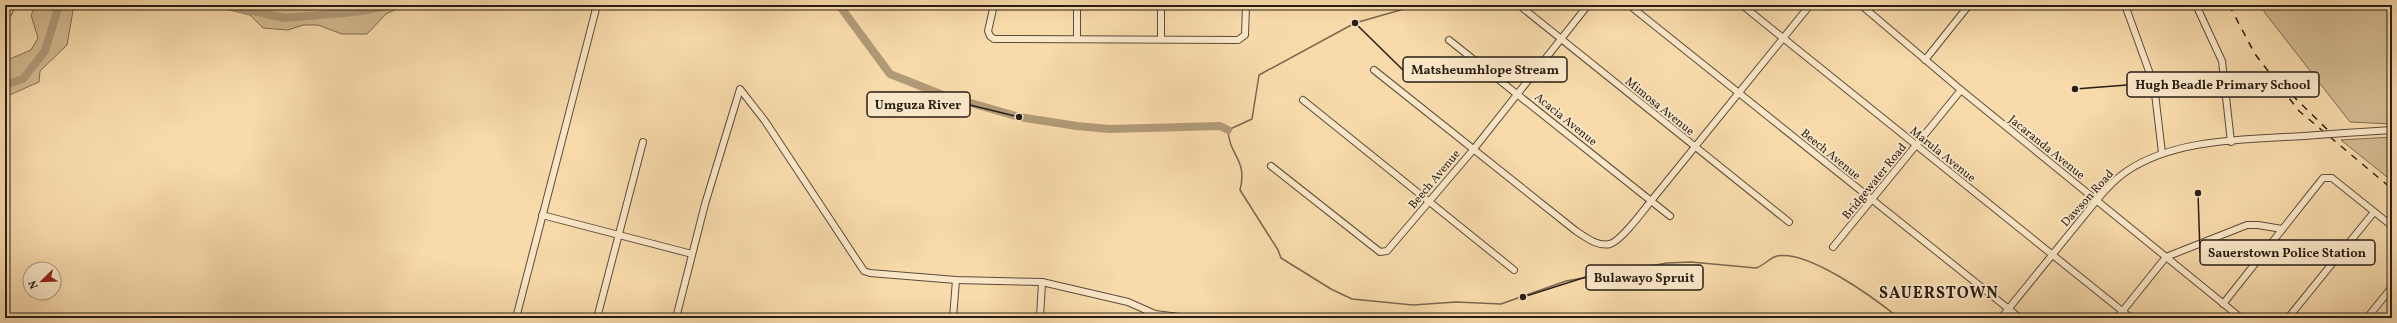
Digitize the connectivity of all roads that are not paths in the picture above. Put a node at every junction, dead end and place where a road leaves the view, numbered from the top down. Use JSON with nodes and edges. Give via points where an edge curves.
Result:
{"nodes":[{"id":1,"x":12,"y":5,"type":"edge"},
{"id":2,"x":597,"y":5,"type":"edge"},
{"id":3,"x":994,"y":5,"type":"edge"},
{"id":4,"x":1077,"y":5,"type":"edge"},
{"id":5,"x":1161,"y":5,"type":"edge"},
{"id":6,"x":1246,"y":5,"type":"edge"},
{"id":7,"x":1519,"y":5,"type":"edge"},
{"id":8,"x":1588,"y":5,"type":"edge"},
{"id":9,"x":1629,"y":5,"type":"edge"},
{"id":10,"x":1742,"y":5,"type":"edge"},
{"id":11,"x":1810,"y":5,"type":"edge"},
{"id":12,"x":1861,"y":5,"type":"edge"},
{"id":13,"x":1968,"y":5,"type":"edge"},
{"id":14,"x":2125,"y":5,"type":"edge"},
{"id":15,"x":2196,"y":5,"type":"edge"},
{"id":16,"x":5,"y":14,"type":"edge"},
{"id":17,"x":1783,"y":38,"type":"junction"},
{"id":18,"x":1078,"y":39,"type":"junction"},
{"id":19,"x":1161,"y":39,"type":"junction"},
{"id":20,"x":1560,"y":39,"type":"junction"},
{"id":21,"x":1448,"y":40,"type":"dead end"},
{"id":22,"x":1925,"y":60,"type":"junction"},
{"id":23,"x":1374,"y":70,"type":"dead end"},
{"id":24,"x":1961,"y":90,"type":"junction"},
{"id":25,"x":1516,"y":93,"type":"junction"},
{"id":26,"x":1739,"y":94,"type":"junction"},
{"id":27,"x":1303,"y":100,"type":"dead end"},
{"id":28,"x":2392,"y":130,"type":"edge"},
{"id":29,"x":643,"y":142,"type":"dead end"},
{"id":30,"x":2231,"y":142,"type":"junction"},
{"id":31,"x":1694,"y":147,"type":"junction"},
{"id":32,"x":1916,"y":147,"type":"junction"},
{"id":33,"x":1473,"y":150,"type":"junction"},
{"id":34,"x":2162,"y":153,"type":"junction"},
{"id":35,"x":1271,"y":166,"type":"dead end"},
{"id":36,"x":1651,"y":201,"type":"junction"},
{"id":37,"x":1872,"y":201,"type":"junction"},
{"id":38,"x":2096,"y":201,"type":"junction"},
{"id":39,"x":1428,"y":203,"type":"junction"},
{"id":40,"x":2374,"y":212,"type":"junction"},
{"id":41,"x":542,"y":215,"type":"junction"},
{"id":42,"x":1670,"y":216,"type":"dead end"},
{"id":43,"x":1789,"y":222,"type":"dead end"},
{"id":44,"x":2392,"y":226,"type":"edge"},
{"id":45,"x":2282,"y":229,"type":"junction"},
{"id":46,"x":618,"y":234,"type":"junction"},
{"id":47,"x":1833,"y":247,"type":"dead end"},
{"id":48,"x":692,"y":254,"type":"junction"},
{"id":49,"x":2053,"y":255,"type":"junction"},
{"id":50,"x":2166,"y":257,"type":"junction"},
{"id":51,"x":1514,"y":270,"type":"dead end"},
{"id":52,"x":956,"y":280,"type":"junction"},
{"id":53,"x":1042,"y":282,"type":"junction"},
{"id":54,"x":2392,"y":287,"type":"edge"},
{"id":55,"x":2223,"y":304,"type":"junction"},
{"id":56,"x":2008,"y":309,"type":"junction"},
{"id":57,"x":2122,"y":311,"type":"junction"},
{"id":58,"x":1155,"y":316,"type":"edge"},
{"id":59,"x":516,"y":318,"type":"edge"},
{"id":60,"x":597,"y":318,"type":"edge"},
{"id":61,"x":676,"y":318,"type":"edge"},
{"id":62,"x":953,"y":318,"type":"edge"},
{"id":63,"x":1040,"y":318,"type":"edge"},
{"id":64,"x":1187,"y":318,"type":"edge"},
{"id":65,"x":2001,"y":318,"type":"edge"},
{"id":66,"x":2020,"y":318,"type":"edge"},
{"id":67,"x":2117,"y":318,"type":"edge"},
{"id":68,"x":2131,"y":318,"type":"edge"},
{"id":69,"x":2242,"y":318,"type":"edge"},
{"id":70,"x":2288,"y":318,"type":"edge"},
{"id":71,"x":2367,"y":318,"type":"edge"}],
"edges":[{"from":1,"to":16,"type":"street","via":[[8,14]]},
{"from":2,"to":41,"type":"street"},
{"from":3,"to":18,"type":"street","via":[[988,31],[994,39]]},
{"from":4,"to":18,"type":"street"},
{"from":5,"to":19,"type":"street"},
{"from":6,"to":19,"type":"street","via":[[1245,35],[1241,39]]},
{"from":7,"to":20,"type":"street","name":"Mimosa Avenue"},
{"from":8,"to":20,"type":"street","name":"Beech Avenue"},
{"from":9,"to":26,"type":"street","name":"Beech Avenue"},
{"from":10,"to":17,"type":"street","name":"Marula Avenue"},
{"from":11,"to":17,"type":"street"},
{"from":12,"to":22,"type":"street","name":"Jacaranda Avenue"},
{"from":13,"to":22,"type":"street"},
{"from":14,"to":34,"type":"street","via":[[2154,85]]},
{"from":15,"to":30,"type":"street","via":[[2222,61]]},
{"from":17,"to":26,"type":"street"},
{"from":17,"to":32,"type":"street","name":"Marula Avenue"},
{"from":18,"to":19,"type":"street"},
{"from":20,"to":25,"type":"street","name":"Beech Avenue"},
{"from":20,"to":31,"type":"street","name":"Mimosa Avenue"},
{"from":21,"to":25,"type":"street","name":"Acacia Avenue"},
{"from":22,"to":24,"type":"street","name":"Jacaranda Avenue"},
{"from":23,"to":33,"type":"street"},
{"from":24,"to":32,"type":"street","name":"Bridgewater Road"},
{"from":24,"to":38,"type":"street","name":"Jacaranda Avenue"},
{"from":25,"to":33,"type":"street","name":"Beech Avenue"},
{"from":25,"to":36,"type":"street","name":"Acacia Avenue"},
{"from":26,"to":31,"type":"street"},
{"from":26,"to":37,"type":"street","name":"Beech Avenue"},
{"from":27,"to":39,"type":"street"},
{"from":28,"to":30,"type":"street","name":"Dawson Road","bridge":true},
{"from":29,"to":46,"type":"street"},
{"from":30,"to":34,"type":"street","name":"Dawson Road","via":[[2185,147]]},
{"from":31,"to":36,"type":"street"},
{"from":31,"to":43,"type":"street","name":"Mimosa Avenue"},
{"from":32,"to":37,"type":"street","name":"Bridgewater Road"},
{"from":32,"to":49,"type":"street","name":"Marula Avenue"},
{"from":33,"to":36,"type":"street","via":[[1576,231],[1589,240],[1603,245],[1614,242]]},
{"from":33,"to":39,"type":"street","name":"Beech Avenue"},
{"from":34,"to":38,"type":"street","name":"Dawson Road","via":[[2126,172]]},
{"from":35,"to":39,"type":"street","name":"Beech Avenue","via":[[1380,252],[1387,251]]},
{"from":36,"to":42,"type":"street","name":"Acacia Avenue"},
{"from":37,"to":47,"type":"street","name":"Bridgewater Road"},
{"from":37,"to":56,"type":"street","name":"Beech Avenue"},
{"from":38,"to":49,"type":"street","name":"Dawson Road"},
{"from":38,"to":50,"type":"street","name":"Jacaranda Avenue"},
{"from":39,"to":51,"type":"street"},
{"from":40,"to":44,"type":"street"},
{"from":40,"to":45,"type":"street","via":[[2332,178],[2321,180]]},
{"from":40,"to":70,"type":"street"},
{"from":41,"to":46,"type":"street"},
{"from":41,"to":59,"type":"street"},
{"from":45,"to":50,"type":"street","via":[[2247,225]]},
{"from":45,"to":55,"type":"street"},
{"from":46,"to":48,"type":"street"},
{"from":46,"to":60,"type":"street"},
{"from":48,"to":52,"type":"street","via":[[740,89],[765,121],[864,271]]},
{"from":48,"to":61,"type":"street"},
{"from":49,"to":56,"type":"street","name":"Dawson Road"},
{"from":49,"to":57,"type":"street","name":"Marula Avenue"},
{"from":50,"to":55,"type":"street","name":"Jacaranda Avenue"},
{"from":50,"to":57,"type":"street"},
{"from":52,"to":53,"type":"street"},
{"from":52,"to":62,"type":"street"},
{"from":53,"to":58,"type":"street","via":[[1128,302]]},
{"from":53,"to":63,"type":"street"},
{"from":54,"to":71,"type":"street"},
{"from":55,"to":69,"type":"street","name":"Jacaranda Avenue"},
{"from":56,"to":65,"type":"street","name":"Dawson Road"},
{"from":56,"to":66,"type":"street","name":"Beech Avenue"},
{"from":57,"to":67,"type":"street"},
{"from":57,"to":68,"type":"street","name":"Marula Avenue"},
{"from":58,"to":64,"type":"street"}]}
